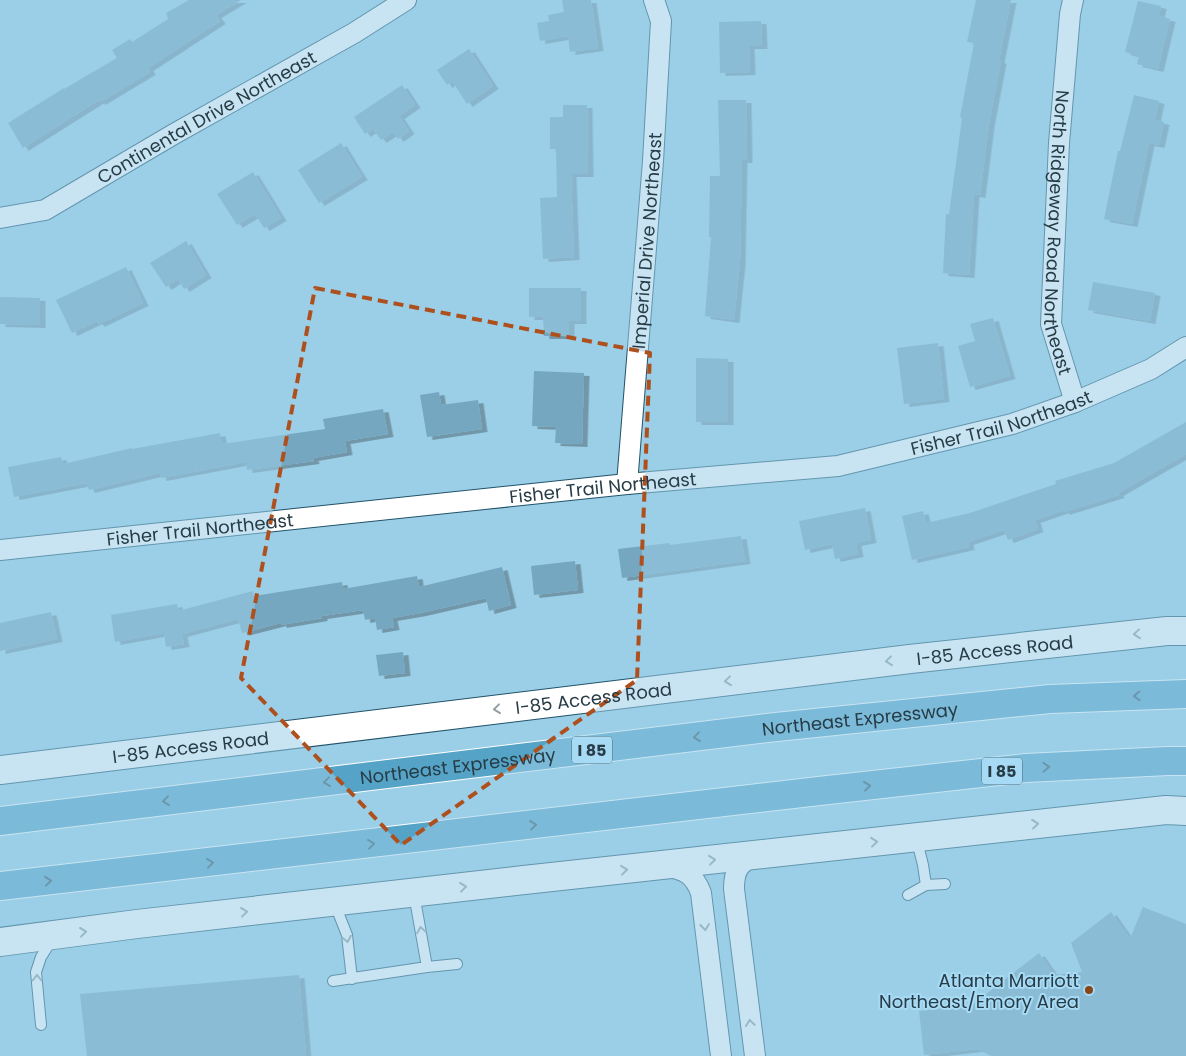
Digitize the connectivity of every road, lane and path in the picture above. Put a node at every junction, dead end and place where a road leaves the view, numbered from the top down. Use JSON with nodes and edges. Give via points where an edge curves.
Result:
{"nodes":[{"id":1,"x":406,"y":0,"type":"edge"},
{"id":2,"x":654,"y":0,"type":"edge"},
{"id":3,"x":1072,"y":0,"type":"edge"},
{"id":4,"x":0,"y":218,"type":"edge"},
{"id":5,"x":1186,"y":347,"type":"edge"},
{"id":6,"x":1076,"y":402,"type":"junction"},
{"id":7,"x":627,"y":484,"type":"junction"},
{"id":8,"x":0,"y":550,"type":"edge"},
{"id":9,"x":1186,"y":631,"type":"edge"},
{"id":10,"x":1186,"y":694,"type":"edge"},
{"id":11,"x":1186,"y":761,"type":"edge"},
{"id":12,"x":0,"y":770,"type":"edge"},
{"id":13,"x":1186,"y":811,"type":"edge"},
{"id":14,"x":0,"y":821,"type":"edge"},
{"id":15,"x":916,"y":837,"type":"junction"},
{"id":16,"x":756,"y":855,"type":"junction"},
{"id":17,"x":664,"y":866,"type":"junction"},
{"id":18,"x":945,"y":884,"type":"dead end"},
{"id":19,"x":926,"y":885,"type":"junction"},
{"id":20,"x":0,"y":886,"type":"edge"},
{"id":21,"x":414,"y":893,"type":"junction"},
{"id":22,"x":908,"y":895,"type":"dead end"},
{"id":23,"x":334,"y":902,"type":"junction"},
{"id":24,"x":55,"y":935,"type":"junction"},
{"id":25,"x":0,"y":942,"type":"edge"},
{"id":26,"x":457,"y":964,"type":"dead end"},
{"id":27,"x":427,"y":966,"type":"junction"},
{"id":28,"x":352,"y":978,"type":"junction"},
{"id":29,"x":334,"y":981,"type":"dead end"},
{"id":30,"x":40,"y":1025,"type":"dead end"},
{"id":31,"x":721,"y":1056,"type":"edge"},
{"id":32,"x":755,"y":1056,"type":"edge"}],
"edges":[{"from":1,"to":4,"type":"street","name":"Continental Drive Northeast","via":[[45,210]]},
{"from":2,"to":7,"type":"street","name":"Imperial Drive Northeast","via":[[661,21]]},
{"from":3,"to":6,"type":"street","name":"North Ridgeway Road Northeast","via":[[1059,143],[1051,324]]},
{"from":5,"to":6,"type":"street","name":"Fisher Trail Northeast","via":[[1151,369]]},
{"from":6,"to":7,"type":"street","name":"Fisher Trail Northeast","via":[[1012,424],[838,466]]},
{"from":7,"to":8,"type":"street","name":"Fisher Trail Northeast"},
{"from":9,"to":12,"type":"main road","name":"I-85 Access Road","one_way":true,"via":[[910,658]]},
{"from":10,"to":14,"type":"highway","name":"Northeast Expressway","number":"I 85","one_way":true,"via":[[1050,699],[795,725]]},
{"from":20,"to":11,"type":"highway","number":"I 85","one_way":true,"via":[[1026,768]]},
{"from":15,"to":13,"type":"main road","one_way":true,"via":[[1166,810]]},
{"from":16,"to":15,"type":"main road","one_way":true},
{"from":15,"to":19,"type":"lane"},
{"from":17,"to":16,"type":"main road","one_way":true},
{"from":32,"to":16,"type":"street","one_way":true,"via":[[734,879],[738,867]]},
{"from":21,"to":17,"type":"main road","one_way":true},
{"from":17,"to":31,"type":"street","one_way":true,"via":[[688,873],[701,893]]},
{"from":18,"to":19,"type":"lane"},
{"from":19,"to":22,"type":"lane"},
{"from":21,"to":23,"type":"main road"},
{"from":27,"to":21,"type":"lane","one_way":true},
{"from":24,"to":23,"type":"main road","one_way":true},
{"from":23,"to":28,"type":"lane","one_way":true,"via":[[347,936]]},
{"from":24,"to":25,"type":"main road"},
{"from":30,"to":24,"type":"lane","one_way":true,"via":[[36,972]]},
{"from":26,"to":27,"type":"lane"},
{"from":27,"to":28,"type":"lane"},
{"from":28,"to":29,"type":"lane"}]}
